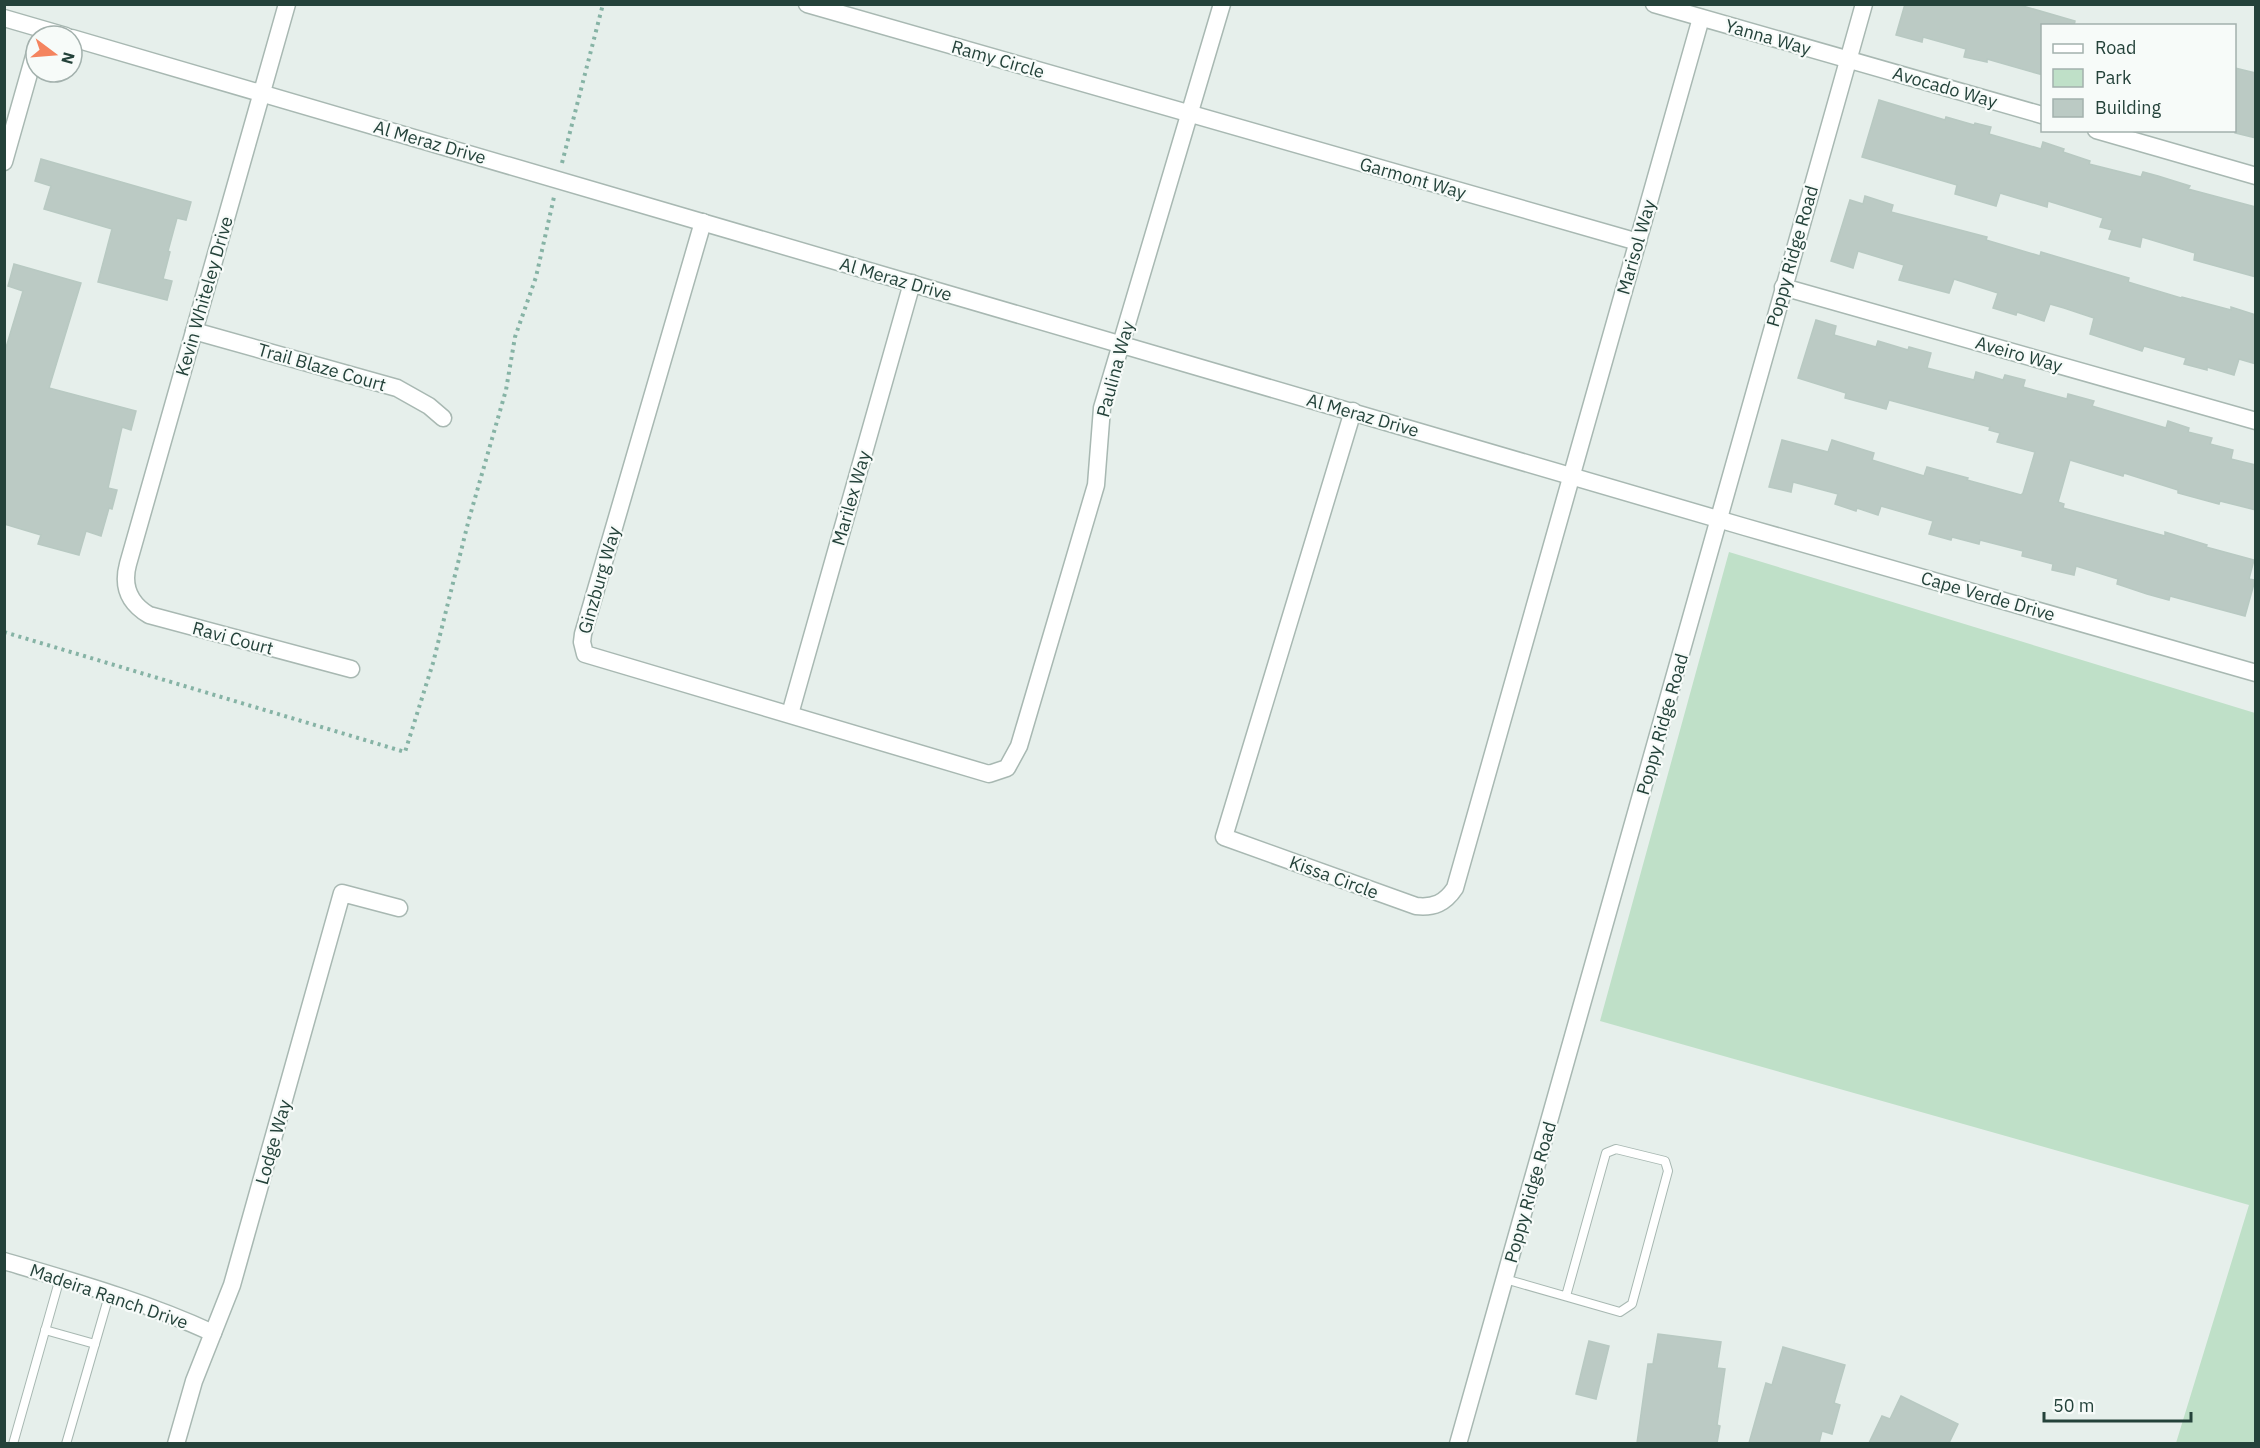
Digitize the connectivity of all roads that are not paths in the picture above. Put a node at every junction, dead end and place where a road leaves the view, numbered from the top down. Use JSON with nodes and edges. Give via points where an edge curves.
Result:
{"nodes":[{"id":1,"x":287,"y":4,"type":"edge"},
{"id":2,"x":807,"y":4,"type":"edge"},
{"id":3,"x":1222,"y":4,"type":"edge"},
{"id":4,"x":1654,"y":4,"type":"edge"},
{"id":5,"x":1864,"y":4,"type":"edge"},
{"id":6,"x":4,"y":18,"type":"edge"},
{"id":7,"x":1701,"y":18,"type":"junction"},
{"id":8,"x":24,"y":26,"type":"edge"},
{"id":9,"x":84,"y":41,"type":"edge"},
{"id":10,"x":1848,"y":60,"type":"junction"},
{"id":11,"x":26,"y":84,"type":"edge"},
{"id":12,"x":262,"y":93,"type":"junction"},
{"id":13,"x":1189,"y":114,"type":"junction"},
{"id":14,"x":2041,"y":114,"type":"edge"},
{"id":15,"x":2103,"y":132,"type":"edge"},
{"id":16,"x":4,"y":162,"type":"edge"},
{"id":17,"x":2256,"y":176,"type":"edge"},
{"id":18,"x":703,"y":222,"type":"junction"},
{"id":19,"x":1638,"y":242,"type":"junction"},
{"id":20,"x":912,"y":283,"type":"junction"},
{"id":21,"x":1783,"y":287,"type":"junction"},
{"id":22,"x":194,"y":331,"type":"junction"},
{"id":23,"x":1121,"y":344,"type":"junction"},
{"id":24,"x":1353,"y":411,"type":"junction"},
{"id":25,"x":443,"y":418,"type":"dead end"},
{"id":26,"x":2256,"y":421,"type":"edge"},
{"id":27,"x":1571,"y":476,"type":"junction"},
{"id":28,"x":1720,"y":519,"type":"junction"},
{"id":29,"x":127,"y":588,"type":"joint"},
{"id":30,"x":351,"y":669,"type":"dead end"},
{"id":31,"x":2256,"y":673,"type":"edge"},
{"id":32,"x":790,"y":714,"type":"junction"},
{"id":33,"x":1007,"y":768,"type":"joint"},
{"id":34,"x":399,"y":908,"type":"dead end"},
{"id":35,"x":4,"y":1261,"type":"edge"},
{"id":36,"x":60,"y":1278,"type":"junction"},
{"id":37,"x":1505,"y":1279,"type":"junction"},
{"id":38,"x":110,"y":1292,"type":"junction"},
{"id":39,"x":1566,"y":1296,"type":"junction"},
{"id":40,"x":45,"y":1330,"type":"junction"},
{"id":41,"x":213,"y":1333,"type":"junction"},
{"id":42,"x":95,"y":1344,"type":"junction"},
{"id":43,"x":13,"y":1443,"type":"edge"},
{"id":44,"x":66,"y":1443,"type":"edge"},
{"id":45,"x":176,"y":1443,"type":"edge"},
{"id":46,"x":1458,"y":1443,"type":"edge"}],
"edges":[{"from":1,"to":12,"type":"street","name":"Kevin Whiteley Drive"},
{"from":2,"to":13,"type":"street","name":"Ramy Circle"},
{"from":3,"to":13,"type":"street","name":"Paulina Way"},
{"from":4,"to":7,"type":"street","name":"Yanna Way"},
{"from":5,"to":10,"type":"street","name":"Poppy Ridge Road"},
{"from":6,"to":8,"type":"street"},
{"from":7,"to":10,"type":"street","name":"Yanna Way"},
{"from":7,"to":19,"type":"street","name":"Marisol Way"},
{"from":9,"to":12,"type":"street","name":"Al Meraz Drive"},
{"from":10,"to":14,"type":"street","name":"Avocado Way"},
{"from":10,"to":21,"type":"street","name":"Poppy Ridge Road"},
{"from":11,"to":16,"type":"street"},
{"from":12,"to":18,"type":"street","name":"Al Meraz Drive"},
{"from":12,"to":22,"type":"street","name":"Kevin Whiteley Drive"},
{"from":13,"to":19,"type":"street","name":"Garmont Way"},
{"from":13,"to":23,"type":"street","name":"Paulina Way"},
{"from":15,"to":17,"type":"street"},
{"from":18,"to":20,"type":"street","name":"Al Meraz Drive"},
{"from":18,"to":32,"type":"street","name":"Ginzburg Way","via":[[582,642],[585,654]]},
{"from":19,"to":27,"type":"street","name":"Marisol Way"},
{"from":20,"to":23,"type":"street","name":"Al Meraz Drive"},
{"from":20,"to":32,"type":"street","name":"Marilex Way"},
{"from":21,"to":26,"type":"street","name":"Aveiro Way"},
{"from":21,"to":28,"type":"street","name":"Poppy Ridge Road"},
{"from":22,"to":25,"type":"street","name":"Trail Blaze Court","via":[[388,385],[414,396]]},
{"from":22,"to":29,"type":"street","name":"Kevin Whiteley Drive","via":[[128,564]]},
{"from":23,"to":24,"type":"street","name":"Al Meraz Drive"},
{"from":23,"to":33,"type":"street","name":"Paulina Way","via":[[1102,408],[1096,485],[1019,746]]},
{"from":24,"to":27,"type":"street","name":"Al Meraz Drive"},
{"from":24,"to":27,"type":"street","name":"Kissa Circle","via":[[1224,837],[1416,906],[1443,902],[1455,888]]},
{"from":27,"to":28,"type":"street","name":"Al Meraz Drive"},
{"from":28,"to":31,"type":"street","name":"Cape Verde Drive"},
{"from":28,"to":37,"type":"street","name":"Poppy Ridge Road"},
{"from":29,"to":30,"type":"street","name":"Ravi Court","via":[[134,604],[149,615]]},
{"from":32,"to":33,"type":"street","name":"Ginzburg Way","via":[[989,774]]},
{"from":34,"to":41,"type":"street","name":"Lodge Way","via":[[342,893],[232,1285]]},
{"from":35,"to":36,"type":"street","name":"Madeira Ranch Drive"},
{"from":36,"to":38,"type":"street","name":"Madeira Ranch Drive"},
{"from":36,"to":40,"type":"lane"},
{"from":37,"to":39,"type":"lane"},
{"from":37,"to":46,"type":"street","name":"Poppy Ridge Road"},
{"from":38,"to":41,"type":"street","name":"Madeira Ranch Drive"},
{"from":38,"to":42,"type":"lane"},
{"from":39,"to":39,"type":"lane","via":[[1620,1312],[1632,1304],[1668,1172],[1665,1161],[1616,1149],[1606,1153]]},
{"from":40,"to":42,"type":"lane"},
{"from":40,"to":43,"type":"lane"},
{"from":41,"to":45,"type":"street","name":"Lodge Way"},
{"from":42,"to":44,"type":"lane"}]}
